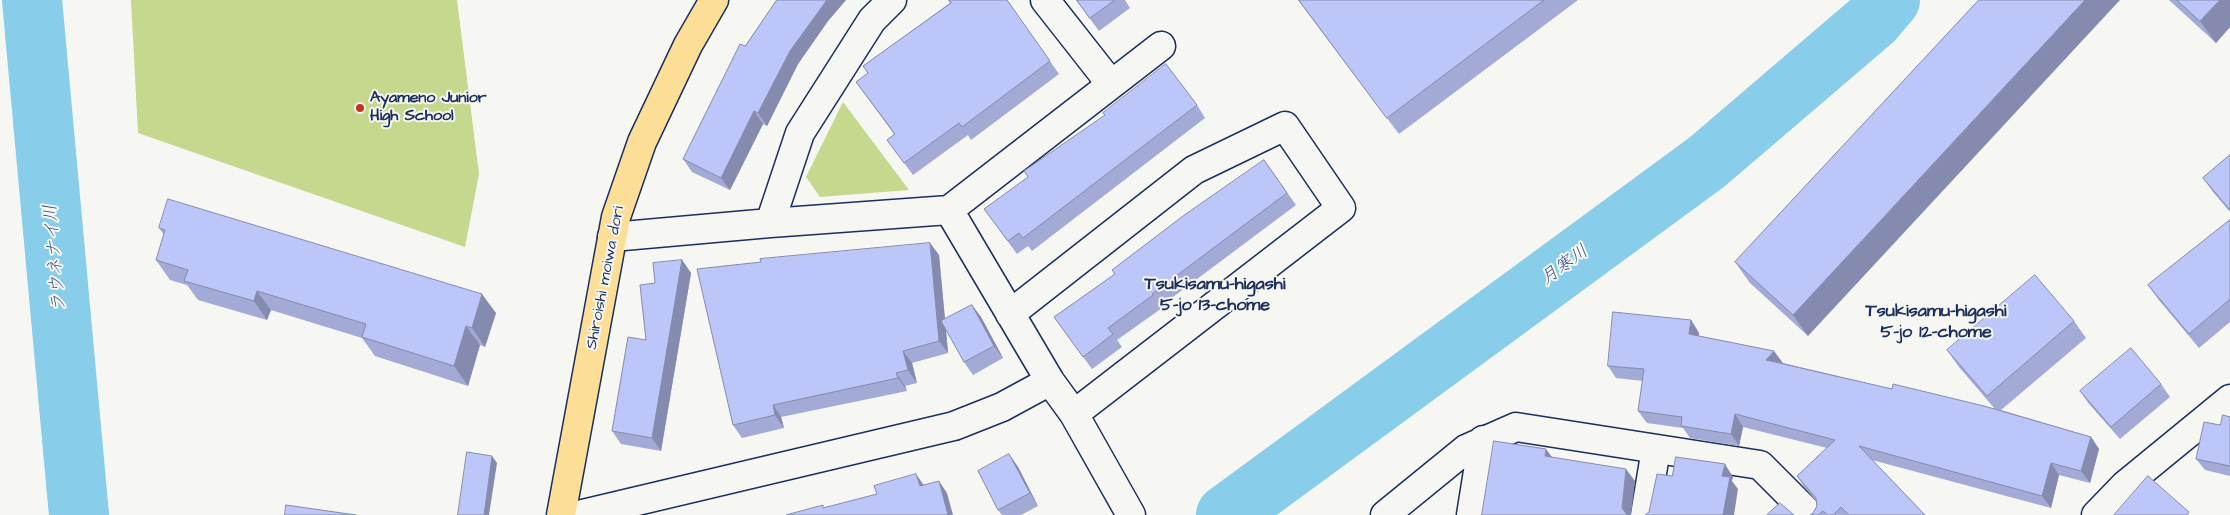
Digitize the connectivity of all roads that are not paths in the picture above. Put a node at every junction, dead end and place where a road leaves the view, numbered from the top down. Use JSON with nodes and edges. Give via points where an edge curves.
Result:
{"nodes":[{"id":1,"x":714,"y":0,"type":"edge"},
{"id":2,"x":892,"y":0,"type":"edge"},
{"id":3,"x":1044,"y":0,"type":"edge"},
{"id":4,"x":1161,"y":46,"type":"dead end"},
{"id":5,"x":1111,"y":84,"type":"junction"},
{"id":6,"x":949,"y":210,"type":"junction"},
{"id":7,"x":770,"y":222,"type":"junction"},
{"id":8,"x":612,"y":238,"type":"junction"},
{"id":9,"x":1010,"y":314,"type":"junction"},
{"id":10,"x":1050,"y":381,"type":"junction"},
{"id":11,"x":2230,"y":399,"type":"edge"},
{"id":12,"x":1074,"y":414,"type":"junction"},
{"id":13,"x":1483,"y":440,"type":"junction"},
{"id":14,"x":1656,"y":449,"type":"junction"},
{"id":15,"x":1131,"y":514,"type":"edge"},
{"id":16,"x":562,"y":515,"type":"edge"},
{"id":17,"x":578,"y":515,"type":"edge"},
{"id":18,"x":1385,"y":515,"type":"edge"},
{"id":19,"x":1471,"y":515,"type":"edge"},
{"id":20,"x":1645,"y":515,"type":"edge"},
{"id":21,"x":1810,"y":515,"type":"edge"},
{"id":22,"x":2096,"y":515,"type":"edge"}],
"edges":[{"from":1,"to":8,"type":"main road","name":"Shiroishi moiwa dori","via":[[688,45],[642,142]]},
{"from":2,"to":7,"type":"street","via":[[872,20],[800,133]]},
{"from":3,"to":5,"type":"street"},
{"from":4,"to":5,"type":"street"},
{"from":5,"to":6,"type":"street"},
{"from":6,"to":7,"type":"street"},
{"from":6,"to":9,"type":"street"},
{"from":7,"to":8,"type":"street"},
{"from":8,"to":16,"type":"main road","name":"Shiroishi moiwa dori"},
{"from":9,"to":10,"type":"street"},
{"from":9,"to":12,"type":"street","via":[[1194,170],[1284,126],[1341,208]]},
{"from":10,"to":12,"type":"street"},
{"from":10,"to":17,"type":"street","via":[[1002,407],[954,426]]},
{"from":11,"to":22,"type":"street","via":[[2125,486]]},
{"from":12,"to":15,"type":"street"},
{"from":13,"to":14,"type":"street","via":[[1516,427]]},
{"from":13,"to":18,"type":"street","via":[[1466,449]]},
{"from":13,"to":19,"type":"street"},
{"from":14,"to":20,"type":"street"},
{"from":14,"to":21,"type":"street","via":[[1760,465]]}]}
